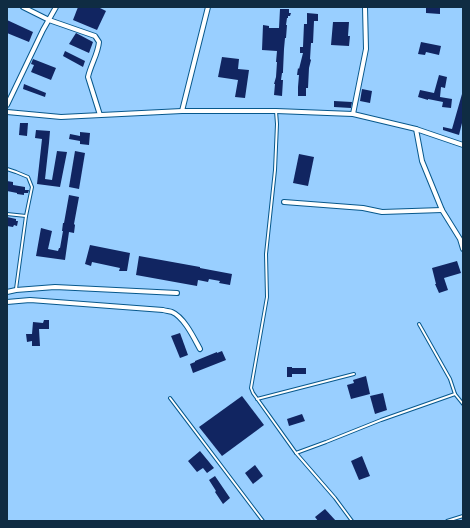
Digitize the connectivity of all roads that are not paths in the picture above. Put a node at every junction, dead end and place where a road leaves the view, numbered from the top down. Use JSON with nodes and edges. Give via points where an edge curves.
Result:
{"nodes":[{"id":1,"x":23,"y":7,"type":"edge"},
{"id":2,"x":56,"y":7,"type":"edge"},
{"id":3,"x":208,"y":7,"type":"edge"},
{"id":4,"x":365,"y":7,"type":"edge"},
{"id":5,"x":49,"y":20,"type":"junction"},
{"id":6,"x":7,"y":105,"type":"edge"},
{"id":7,"x":182,"y":111,"type":"junction"},
{"id":8,"x":276,"y":111,"type":"junction"},
{"id":9,"x":7,"y":112,"type":"edge"},
{"id":10,"x":353,"y":114,"type":"junction"},
{"id":11,"x":100,"y":115,"type":"junction"},
{"id":12,"x":416,"y":129,"type":"junction"},
{"id":13,"x":463,"y":145,"type":"edge"},
{"id":14,"x":7,"y":169,"type":"edge"},
{"id":15,"x":284,"y":202,"type":"dead end"},
{"id":16,"x":442,"y":210,"type":"junction"},
{"id":17,"x":7,"y":214,"type":"edge"},
{"id":18,"x":26,"y":216,"type":"junction"},
{"id":19,"x":463,"y":249,"type":"edge"},
{"id":20,"x":16,"y":290,"type":"junction"},
{"id":21,"x":7,"y":292,"type":"edge"},
{"id":22,"x":177,"y":292,"type":"dead end"},
{"id":23,"x":7,"y":302,"type":"edge"},
{"id":24,"x":420,"y":324,"type":"dead end"},
{"id":25,"x":200,"y":349,"type":"dead end"},
{"id":26,"x":354,"y":374,"type":"dead end"},
{"id":27,"x":455,"y":394,"type":"junction"},
{"id":28,"x":170,"y":398,"type":"dead end"},
{"id":29,"x":257,"y":399,"type":"junction"},
{"id":30,"x":463,"y":404,"type":"edge"},
{"id":31,"x":296,"y":453,"type":"junction"},
{"id":32,"x":463,"y":516,"type":"edge"},
{"id":33,"x":263,"y":521,"type":"edge"},
{"id":34,"x":352,"y":521,"type":"edge"},
{"id":35,"x":446,"y":521,"type":"edge"}],
"edges":[{"from":1,"to":5,"type":"street"},
{"from":2,"to":5,"type":"street"},
{"from":3,"to":7,"type":"street"},
{"from":4,"to":10,"type":"street","via":[[366,49]]},
{"from":5,"to":6,"type":"street"},
{"from":5,"to":11,"type":"street","via":[[95,36],[99,42],[88,77]]},
{"from":7,"to":8,"type":"street"},
{"from":7,"to":11,"type":"street"},
{"from":8,"to":10,"type":"street"},
{"from":8,"to":29,"type":"lane","via":[[275,170],[266,254],[268,297],[251,388]]},
{"from":9,"to":11,"type":"street","via":[[61,117]]},
{"from":10,"to":12,"type":"street"},
{"from":12,"to":13,"type":"street"},
{"from":12,"to":16,"type":"street","via":[[422,161]]},
{"from":14,"to":18,"type":"lane","via":[[28,177],[32,186]]},
{"from":15,"to":16,"type":"street","via":[[382,212]]},
{"from":16,"to":19,"type":"street","via":[[460,239]]},
{"from":17,"to":18,"type":"lane"},
{"from":18,"to":20,"type":"lane"},
{"from":20,"to":21,"type":"street"},
{"from":20,"to":22,"type":"street","via":[[55,286]]},
{"from":23,"to":25,"type":"street","via":[[30,300],[173,312],[189,329]]},
{"from":24,"to":27,"type":"lane","via":[[450,378]]},
{"from":26,"to":29,"type":"lane"},
{"from":27,"to":30,"type":"lane"},
{"from":27,"to":31,"type":"lane"},
{"from":28,"to":33,"type":"lane"},
{"from":29,"to":31,"type":"lane"},
{"from":31,"to":34,"type":"lane"},
{"from":32,"to":35,"type":"lane"}]}
